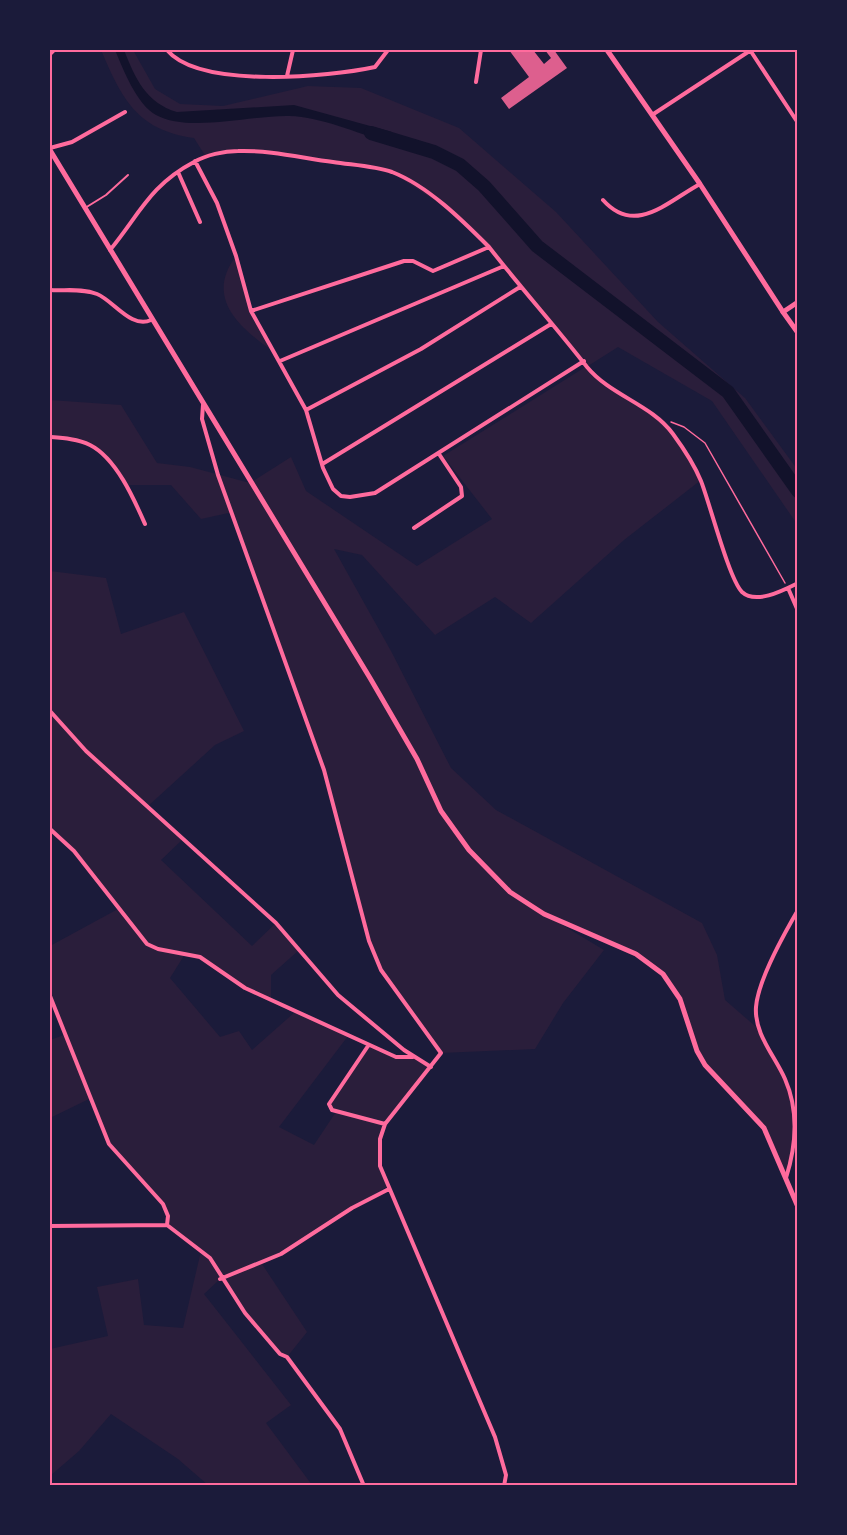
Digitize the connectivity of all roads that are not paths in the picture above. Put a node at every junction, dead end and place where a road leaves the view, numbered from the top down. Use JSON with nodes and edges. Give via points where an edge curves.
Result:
{"nodes":[{"id":1,"x":54,"y":50,"type":"edge"},
{"id":2,"x":167,"y":50,"type":"edge"},
{"id":3,"x":293,"y":50,"type":"edge"},
{"id":4,"x":388,"y":50,"type":"edge"},
{"id":5,"x":481,"y":50,"type":"edge"},
{"id":6,"x":607,"y":50,"type":"edge"},
{"id":7,"x":751,"y":50,"type":"edge"},
{"id":8,"x":50,"y":54,"type":"edge"},
{"id":9,"x":287,"y":76,"type":"junction"},
{"id":10,"x":476,"y":82,"type":"dead end"},
{"id":11,"x":125,"y":112,"type":"dead end"},
{"id":12,"x":652,"y":115,"type":"junction"},
{"id":13,"x":798,"y":123,"type":"edge"},
{"id":14,"x":50,"y":149,"type":"edge"},
{"id":15,"x":195,"y":161,"type":"junction"},
{"id":16,"x":178,"y":172,"type":"junction"},
{"id":17,"x":128,"y":175,"type":"dead end"},
{"id":18,"x":700,"y":184,"type":"junction"},
{"id":19,"x":603,"y":200,"type":"dead end"},
{"id":20,"x":85,"y":208,"type":"junction"},
{"id":21,"x":200,"y":222,"type":"dead end"},
{"id":22,"x":489,"y":247,"type":"junction"},
{"id":23,"x":110,"y":251,"type":"junction"},
{"id":24,"x":504,"y":266,"type":"junction"},
{"id":25,"x":520,"y":287,"type":"junction"},
{"id":26,"x":50,"y":290,"type":"edge"},
{"id":27,"x":798,"y":302,"type":"edge"},
{"id":28,"x":251,"y":311,"type":"junction"},
{"id":29,"x":783,"y":312,"type":"junction"},
{"id":30,"x":151,"y":320,"type":"junction"},
{"id":31,"x":551,"y":324,"type":"junction"},
{"id":32,"x":798,"y":333,"type":"edge"},
{"id":33,"x":280,"y":361,"type":"junction"},
{"id":34,"x":584,"y":361,"type":"junction"},
{"id":35,"x":203,"y":405,"type":"junction"},
{"id":36,"x":306,"y":410,"type":"junction"},
{"id":37,"x":50,"y":437,"type":"edge"},
{"id":38,"x":439,"y":454,"type":"junction"},
{"id":39,"x":324,"y":463,"type":"junction"},
{"id":40,"x":145,"y":524,"type":"dead end"},
{"id":41,"x":414,"y":528,"type":"dead end"},
{"id":42,"x":798,"y":583,"type":"edge"},
{"id":43,"x":788,"y":588,"type":"junction"},
{"id":44,"x":798,"y":611,"type":"edge"},
{"id":45,"x":50,"y":711,"type":"edge"},
{"id":46,"x":50,"y":829,"type":"edge"},
{"id":47,"x":798,"y":910,"type":"edge"},
{"id":48,"x":50,"y":996,"type":"edge"},
{"id":49,"x":368,"y":1046,"type":"junction"},
{"id":50,"x":413,"y":1057,"type":"junction"},
{"id":51,"x":431,"y":1067,"type":"junction"},
{"id":52,"x":385,"y":1124,"type":"junction"},
{"id":53,"x":786,"y":1178,"type":"junction"},
{"id":54,"x":389,"y":1188,"type":"junction"},
{"id":55,"x":798,"y":1207,"type":"edge"},
{"id":56,"x":167,"y":1225,"type":"junction"},
{"id":57,"x":50,"y":1226,"type":"edge"},
{"id":58,"x":220,"y":1279,"type":"junction"},
{"id":59,"x":364,"y":1485,"type":"edge"},
{"id":60,"x":504,"y":1485,"type":"edge"}],
"edges":[{"from":1,"to":8,"type":"street"},
{"from":2,"to":9,"type":"street","via":[[177,59],[212,72],[259,79]]},
{"from":3,"to":9,"type":"street"},
{"from":4,"to":9,"type":"street","via":[[377,66]]},
{"from":5,"to":10,"type":"street"},
{"from":6,"to":12,"type":"street"},
{"from":7,"to":12,"type":"street"},
{"from":7,"to":13,"type":"street"},
{"from":11,"to":14,"type":"street","via":[[72,142]]},
{"from":12,"to":18,"type":"street"},
{"from":14,"to":20,"type":"street"},
{"from":15,"to":16,"type":"street"},
{"from":15,"to":22,"type":"street","via":[[236,151],[391,172],[442,205]]},
{"from":15,"to":28,"type":"street","via":[[217,203]]},
{"from":16,"to":21,"type":"street"},
{"from":16,"to":23,"type":"street","via":[[148,196]]},
{"from":17,"to":20,"type":"lane"},
{"from":18,"to":19,"type":"street","via":[[639,217],[620,216]]},
{"from":18,"to":29,"type":"street"},
{"from":20,"to":23,"type":"street"},
{"from":22,"to":24,"type":"street"},
{"from":22,"to":28,"type":"street","via":[[433,271],[404,261]]},
{"from":23,"to":30,"type":"street"},
{"from":24,"to":25,"type":"street"},
{"from":24,"to":33,"type":"street"},
{"from":25,"to":31,"type":"street"},
{"from":25,"to":36,"type":"street","via":[[421,349]]},
{"from":26,"to":30,"type":"street","via":[[95,293],[133,319],[146,323]]},
{"from":27,"to":29,"type":"street"},
{"from":28,"to":33,"type":"street"},
{"from":29,"to":32,"type":"street"},
{"from":30,"to":35,"type":"street"},
{"from":31,"to":34,"type":"street"},
{"from":31,"to":39,"type":"street"},
{"from":33,"to":36,"type":"street"},
{"from":34,"to":38,"type":"street"},
{"from":34,"to":43,"type":"street","via":[[611,388],[671,431],[692,463],[742,592],[754,598]]},
{"from":35,"to":51,"type":"street","via":[[202,419],[218,475],[324,770],[369,941],[381,970],[441,1053]]},
{"from":35,"to":53,"type":"street","via":[[370,678],[456,833],[521,900],[636,954],[663,974],[680,999],[705,1065],[756,1117]]},
{"from":36,"to":39,"type":"street"},
{"from":37,"to":40,"type":"street","via":[[93,446],[127,485]]},
{"from":38,"to":39,"type":"street","via":[[362,497],[337,494]]},
{"from":38,"to":41,"type":"street","via":[[461,487],[462,496]]},
{"from":42,"to":43,"type":"street"},
{"from":43,"to":44,"type":"street"},
{"from":45,"to":50,"type":"street","via":[[86,751],[276,923],[338,995]]},
{"from":46,"to":49,"type":"street","via":[[80,859],[147,944],[158,950],[200,957],[244,988]]},
{"from":47,"to":53,"type":"street","via":[[756,1006],[756,1020],[786,1079],[795,1121],[794,1153]]},
{"from":48,"to":56,"type":"street","via":[[109,1143],[163,1204]]},
{"from":49,"to":50,"type":"street","via":[[396,1057]]},
{"from":49,"to":52,"type":"street","via":[[329,1104],[332,1110]]},
{"from":50,"to":51,"type":"street"},
{"from":51,"to":52,"type":"street"},
{"from":52,"to":54,"type":"street","via":[[380,1139],[380,1166]]},
{"from":53,"to":55,"type":"street"},
{"from":54,"to":58,"type":"street","via":[[281,1254]]},
{"from":54,"to":60,"type":"street","via":[[495,1437],[506,1475]]},
{"from":56,"to":57,"type":"street"},
{"from":56,"to":58,"type":"street","via":[[210,1258]]},
{"from":58,"to":59,"type":"street","via":[[329,1412]]}]}
